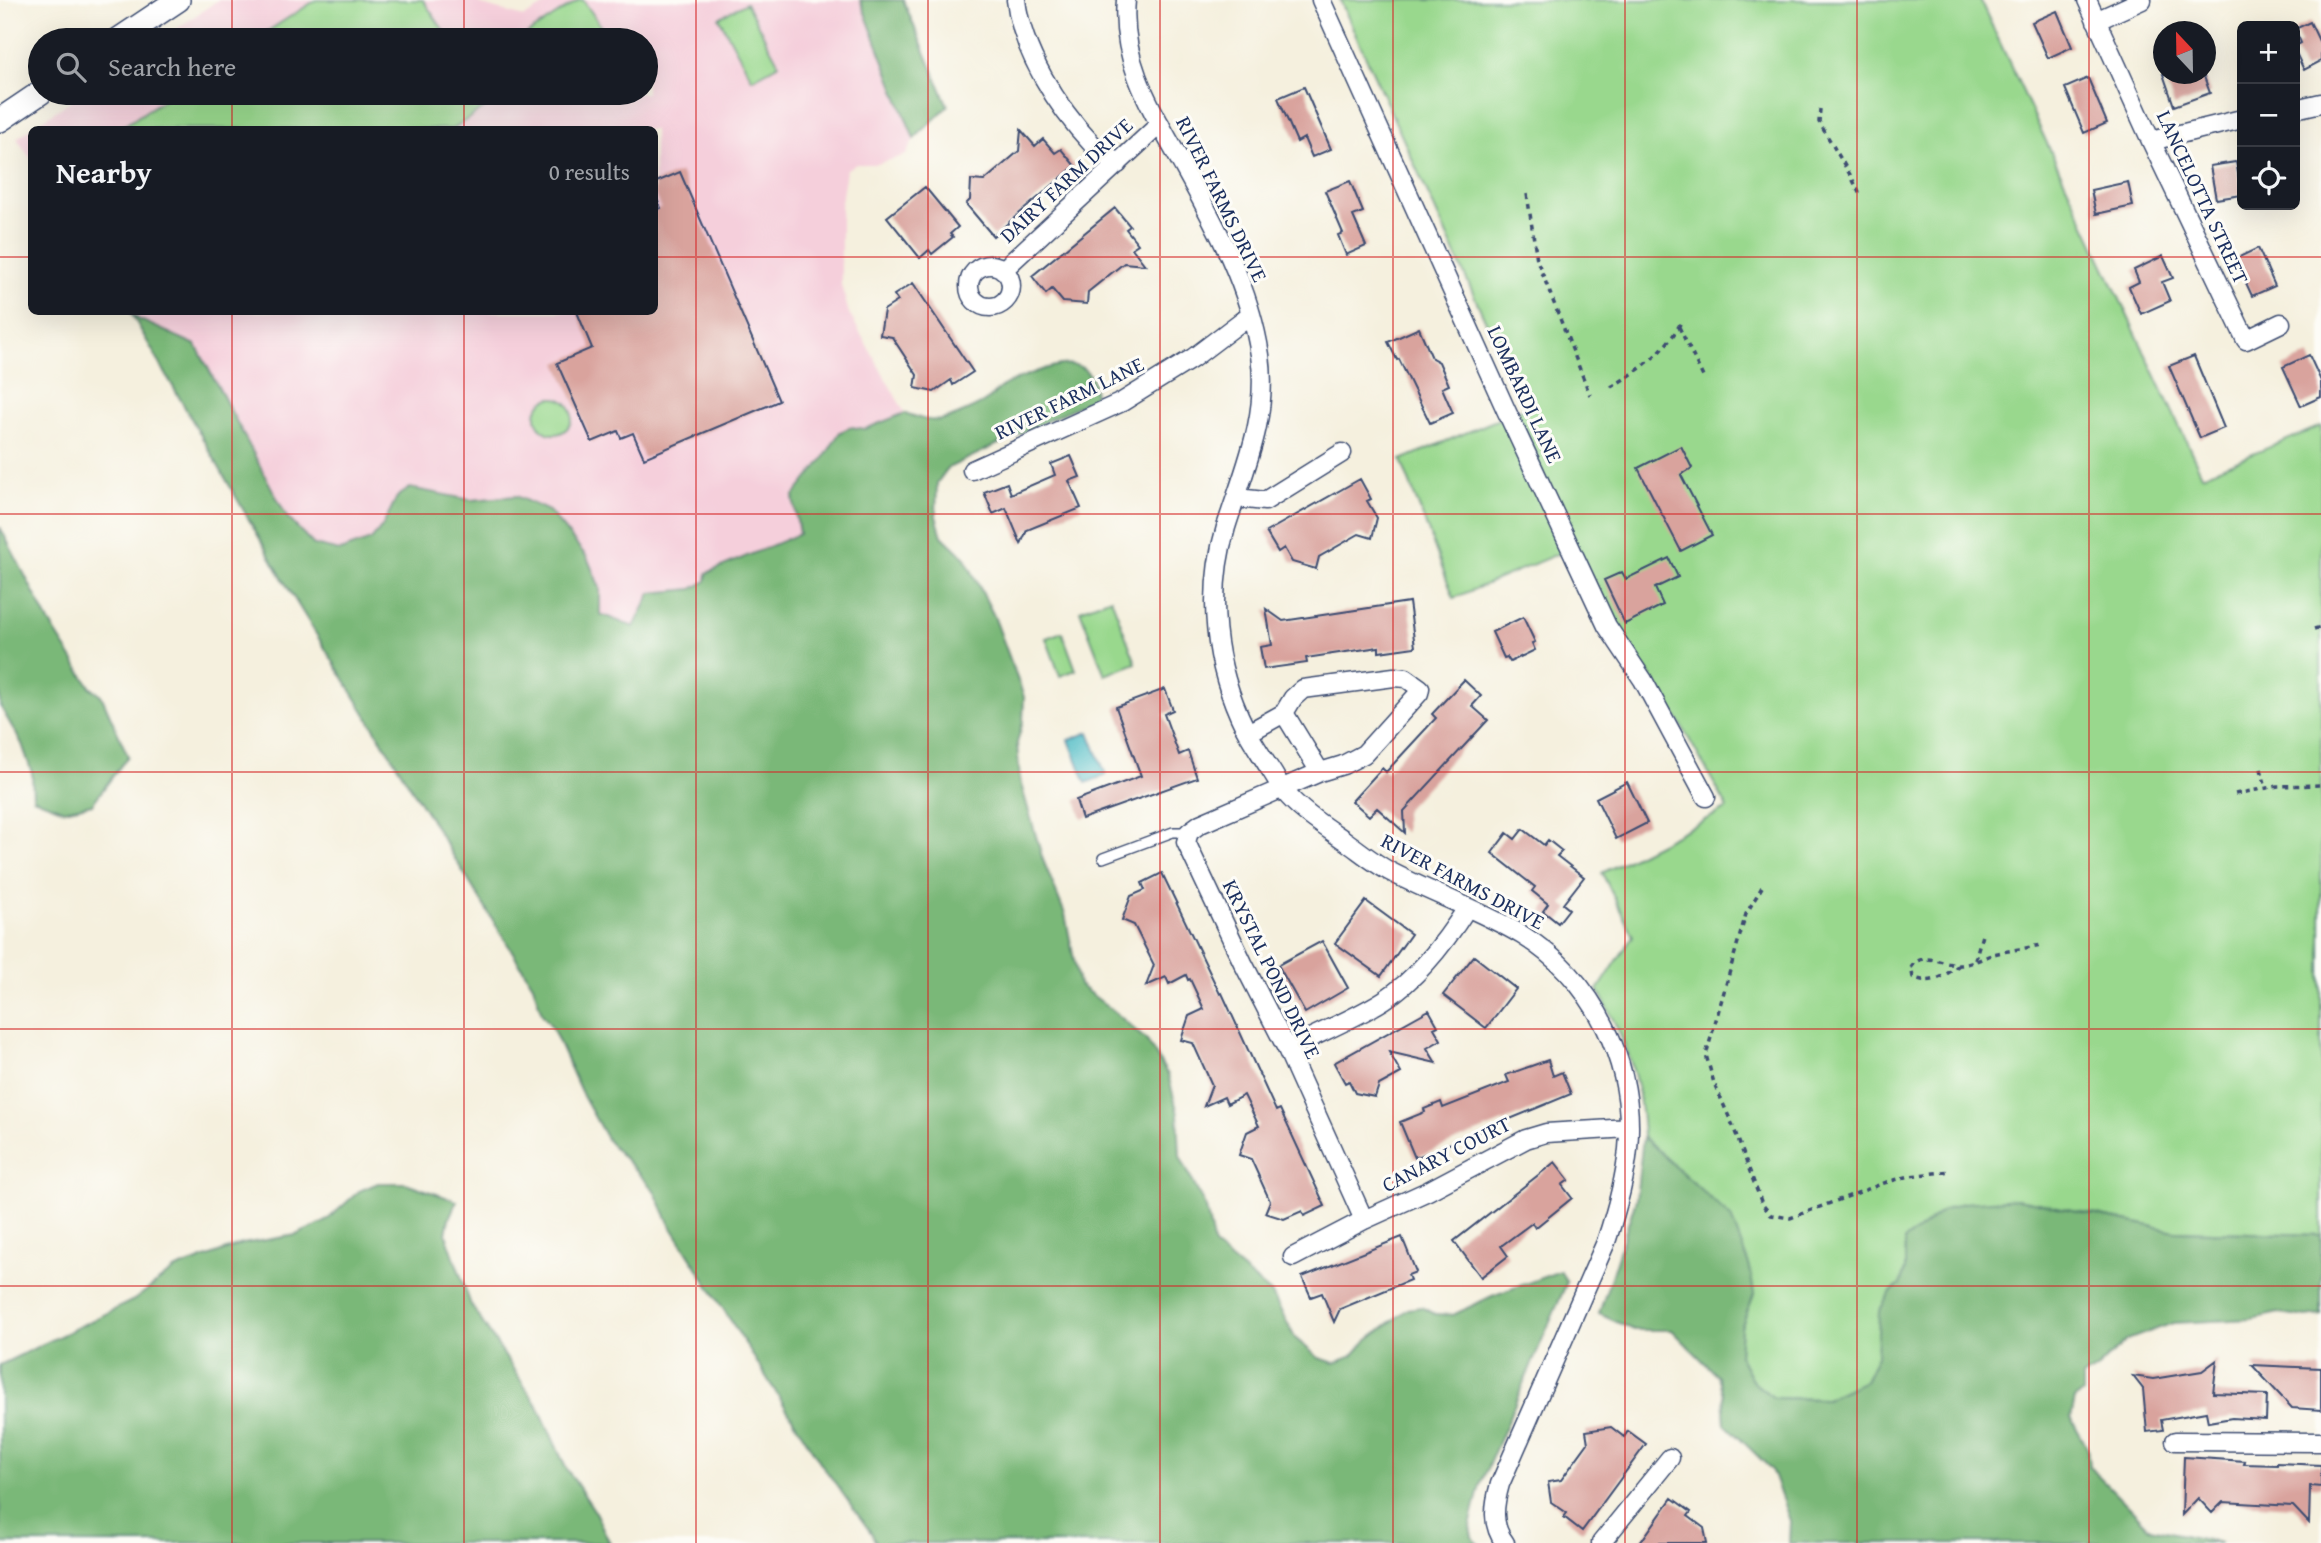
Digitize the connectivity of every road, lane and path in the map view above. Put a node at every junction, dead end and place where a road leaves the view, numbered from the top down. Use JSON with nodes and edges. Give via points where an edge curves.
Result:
{"nodes":[{"id":1,"x":178,"y":0,"type":"edge"},
{"id":2,"x":1016,"y":0,"type":"edge"},
{"id":3,"x":1126,"y":0,"type":"edge"},
{"id":4,"x":1321,"y":0,"type":"edge"},
{"id":5,"x":2087,"y":0,"type":"edge"},
{"id":6,"x":2142,"y":0,"type":"edge"},
{"id":7,"x":2096,"y":21,"type":"junction"},
{"id":8,"x":136,"y":28,"type":"edge"},
{"id":9,"x":28,"y":101,"type":"edge"},
{"id":10,"x":2321,"y":103,"type":"edge"},
{"id":11,"x":2300,"y":108,"type":"edge"},
{"id":12,"x":1820,"y":109,"type":"dead end"},
{"id":13,"x":0,"y":120,"type":"edge"},
{"id":14,"x":2237,"y":120,"type":"edge"},
{"id":15,"x":1160,"y":124,"type":"junction"},
{"id":16,"x":2151,"y":141,"type":"junction"},
{"id":17,"x":1118,"y":164,"type":"junction"},
{"id":18,"x":1527,"y":194,"type":"dead end"},
{"id":19,"x":1860,"y":195,"type":"dead end"},
{"id":20,"x":1003,"y":270,"type":"dead end"},
{"id":21,"x":1251,"y":314,"type":"junction"},
{"id":22,"x":1682,"y":320,"type":"dead end"},
{"id":23,"x":2281,"y":323,"type":"dead end"},
{"id":24,"x":1679,"y":327,"type":"junction"},
{"id":25,"x":1704,"y":379,"type":"dead end"},
{"id":26,"x":1611,"y":387,"type":"dead end"},
{"id":27,"x":1590,"y":395,"type":"dead end"},
{"id":28,"x":1342,"y":453,"type":"dead end"},
{"id":29,"x":972,"y":470,"type":"dead end"},
{"id":30,"x":1237,"y":498,"type":"junction"},
{"id":31,"x":2321,"y":627,"type":"edge"},
{"id":32,"x":2314,"y":629,"type":"dead end"},
{"id":33,"x":1284,"y":713,"type":"junction"},
{"id":34,"x":1248,"y":733,"type":"junction"},
{"id":35,"x":2261,"y":769,"type":"dead end"},
{"id":36,"x":1320,"y":772,"type":"junction"},
{"id":37,"x":2321,"y":785,"type":"edge"},
{"id":38,"x":2266,"y":787,"type":"junction"},
{"id":39,"x":1282,"y":788,"type":"junction"},
{"id":40,"x":2235,"y":793,"type":"dead end"},
{"id":41,"x":1706,"y":797,"type":"dead end"},
{"id":42,"x":1189,"y":832,"type":"junction"},
{"id":43,"x":1103,"y":858,"type":"dead end"},
{"id":44,"x":1762,"y":887,"type":"dead end"},
{"id":45,"x":1467,"y":908,"type":"junction"},
{"id":46,"x":1982,"y":936,"type":"dead end"},
{"id":47,"x":2041,"y":945,"type":"dead end"},
{"id":48,"x":1975,"y":961,"type":"junction"},
{"id":49,"x":1959,"y":965,"type":"junction"},
{"id":50,"x":1287,"y":1049,"type":"junction"},
{"id":51,"x":1629,"y":1128,"type":"junction"},
{"id":52,"x":1950,"y":1171,"type":"dead end"},
{"id":53,"x":1364,"y":1220,"type":"junction"},
{"id":54,"x":1293,"y":1257,"type":"dead end"},
{"id":55,"x":2175,"y":1441,"type":"dead end"},
{"id":56,"x":2321,"y":1442,"type":"edge"},
{"id":57,"x":1670,"y":1458,"type":"dead end"},
{"id":58,"x":1505,"y":1543,"type":"edge"},
{"id":59,"x":1601,"y":1543,"type":"edge"}],
"edges":[{"from":1,"to":8,"type":"street"},
{"from":2,"to":17,"type":"street","via":[[1031,52],[1063,109],[1094,146]]},
{"from":3,"to":15,"type":"street","name":"RIVER FARMS DRIVE","via":[[1126,31],[1136,77]]},
{"from":4,"to":41,"type":"street","name":"LOMBARDI LANE","via":[[1607,626],[1643,680]]},
{"from":5,"to":7,"type":"street","name":"LANCELOTTA STREET"},
{"from":6,"to":7,"type":"street"},
{"from":7,"to":16,"type":"street","name":"LANCELOTTA STREET"},
{"from":9,"to":13,"type":"street"},
{"from":10,"to":11,"type":"street"},
{"from":12,"to":19,"type":"path","via":[[1819,122]]},
{"from":14,"to":16,"type":"street"},
{"from":15,"to":17,"type":"street","name":"DAIRY FARM DRIVE"},
{"from":15,"to":21,"type":"street","name":"RIVER FARMS DRIVE","via":[[1215,227]]},
{"from":16,"to":23,"type":"street","name":"LANCELOTTA STREET","via":[[2245,340]]},
{"from":17,"to":20,"type":"street","name":"DAIRY FARM DRIVE"},
{"from":18,"to":27,"type":"path","via":[[1537,260]]},
{"from":21,"to":29,"type":"street","name":"RIVER FARM LANE","via":[[1193,358],[1122,402]]},
{"from":21,"to":30,"type":"street","name":"RIVER FARMS DRIVE","via":[[1261,360],[1261,391],[1252,452]]},
{"from":22,"to":24,"type":"path"},
{"from":24,"to":25,"type":"path"},
{"from":24,"to":26,"type":"path","via":[[1645,365]]},
{"from":28,"to":30,"type":"street","via":[[1265,501]]},
{"from":30,"to":34,"type":"street","name":"RIVER FARMS DRIVE","via":[[1221,551],[1214,615],[1226,680]]},
{"from":31,"to":32,"type":"path"},
{"from":33,"to":34,"type":"street"},
{"from":33,"to":36,"type":"street"},
{"from":33,"to":36,"type":"street","via":[[1303,689],[1394,677],[1406,678],[1420,688],[1364,754]]},
{"from":34,"to":39,"type":"street","name":"RIVER FARMS DRIVE"},
{"from":35,"to":38,"type":"path"},
{"from":36,"to":39,"type":"street"},
{"from":37,"to":38,"type":"path"},
{"from":38,"to":40,"type":"path"},
{"from":39,"to":42,"type":"street"},
{"from":39,"to":45,"type":"street","name":"RIVER FARMS DRIVE","via":[[1316,821],[1373,861]]},
{"from":42,"to":43,"type":"lane","via":[[1173,832]]},
{"from":42,"to":50,"type":"street","name":"KRYSTAL POND DRIVE","via":[[1188,850]]},
{"from":44,"to":52,"type":"path","via":[[1746,914],[1706,1055],[1762,1204],[1771,1215],[1790,1218],[1887,1182]]},
{"from":45,"to":50,"type":"street","via":[[1428,961],[1400,988]]},
{"from":45,"to":51,"type":"street","name":"RIVER FARMS DRIVE","via":[[1544,950],[1594,1004],[1620,1064]]},
{"from":46,"to":48,"type":"path"},
{"from":47,"to":48,"type":"path"},
{"from":48,"to":49,"type":"path"},
{"from":49,"to":49,"type":"path","via":[[1924,958],[1913,964],[1911,974],[1919,980],[1933,980]]},
{"from":50,"to":53,"type":"street","name":"KRYSTAL POND DRIVE"},
{"from":51,"to":53,"type":"street","name":"CANARY COURT","via":[[1546,1133],[1526,1139]]},
{"from":51,"to":58,"type":"street","name":"RIVER FARMS DRIVE","via":[[1619,1201],[1606,1242],[1500,1484],[1494,1518]]},
{"from":53,"to":54,"type":"street","name":"CANARY COURT"},
{"from":55,"to":56,"type":"street"},
{"from":57,"to":59,"type":"street"}]}
